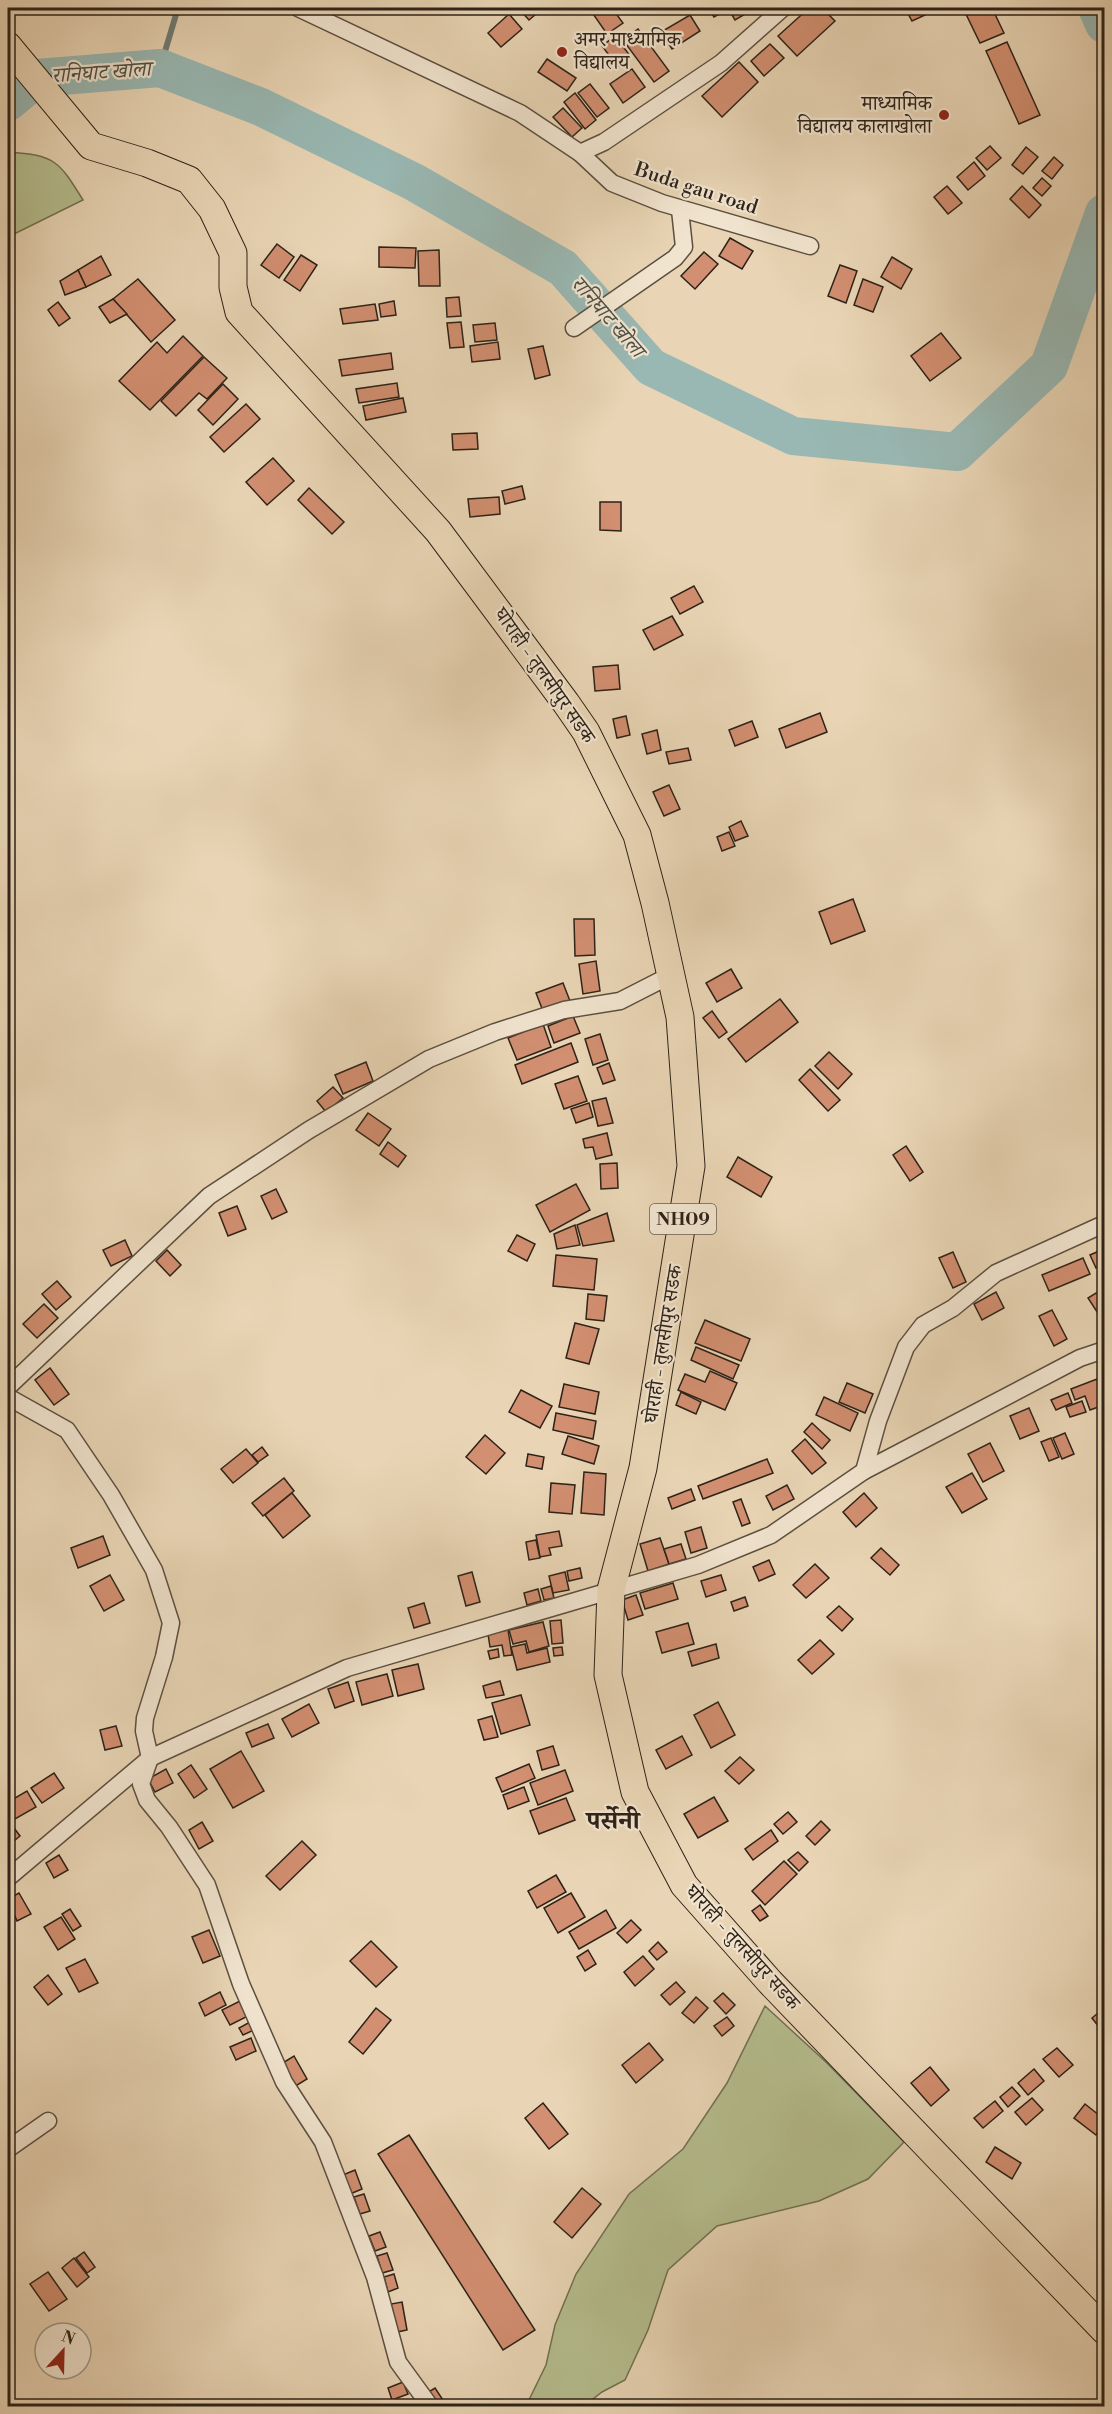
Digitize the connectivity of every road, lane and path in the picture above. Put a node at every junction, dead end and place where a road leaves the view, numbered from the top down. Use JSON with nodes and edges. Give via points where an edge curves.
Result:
{"nodes":[{"id":1,"x":298,"y":8,"type":"edge"},
{"id":2,"x":783,"y":8,"type":"edge"},
{"id":3,"x":8,"y":46,"type":"edge"},
{"id":4,"x":580,"y":153,"type":"junction"},
{"id":5,"x":680,"y":210,"type":"junction"},
{"id":6,"x":810,"y":246,"type":"dead end"},
{"id":7,"x":574,"y":328,"type":"dead end"},
{"id":8,"x":669,"y":976,"type":"junction"},
{"id":9,"x":1104,"y":1224,"type":"edge"},
{"id":10,"x":1104,"y":1350,"type":"edge"},
{"id":11,"x":8,"y":1387,"type":"edge"},
{"id":12,"x":8,"y":1397,"type":"edge"},
{"id":13,"x":864,"y":1472,"type":"junction"},
{"id":14,"x":611,"y":1590,"type":"junction"},
{"id":15,"x":150,"y":1758,"type":"junction"},
{"id":16,"x":8,"y":1878,"type":"edge"},
{"id":17,"x":48,"y":2121,"type":"dead end"},
{"id":18,"x":8,"y":2149,"type":"edge"},
{"id":19,"x":1104,"y":2330,"type":"edge"},
{"id":20,"x":430,"y":2406,"type":"edge"}],
"edges":[{"from":1,"to":4,"type":"street","name":"Buda gau road","via":[[520,113]]},
{"from":2,"to":4,"type":"street","via":[[721,63],[604,142]]},
{"from":3,"to":8,"type":"main road","name":"घोराही - तुलसीपुर सडक","number":"NH09","via":[[91,146],[189,180],[212,209],[233,253],[233,287],[239,312],[438,531],[566,703],[586,732],[637,835]]},
{"from":4,"to":5,"type":"street","name":"Buda gau road","via":[[612,183]]},
{"from":5,"to":6,"type":"street","name":"Buda gau road"},
{"from":5,"to":7,"type":"street","via":[[684,247],[675,258]]},
{"from":8,"to":11,"type":"street","via":[[620,1001],[564,1010],[429,1059],[309,1130],[209,1196]]},
{"from":8,"to":14,"type":"main road","name":"घोराही - तुलसीपुर सडक","number":"NH09","via":[[680,1017],[692,1166],[643,1468]]},
{"from":9,"to":13,"type":"street","via":[[996,1273],[923,1325],[906,1347]]},
{"from":10,"to":13,"type":"street","via":[[1080,1358]]},
{"from":12,"to":15,"type":"street","via":[[67,1430],[111,1495],[154,1570],[171,1623],[145,1718]]},
{"from":13,"to":14,"type":"street","via":[[771,1535],[698,1565]]},
{"from":14,"to":15,"type":"street","via":[[347,1668]]},
{"from":14,"to":19,"type":"main road","name":"घोराही - तुलसीपुर सडक","number":"NH09","via":[[608,1675],[634,1792],[684,1885],[770,1982]]},
{"from":15,"to":16,"type":"street"},
{"from":15,"to":20,"type":"street","via":[[141,1784],[147,1800],[170,1827],[207,1885],[241,1984],[284,2082],[323,2142],[375,2277],[398,2362]]},
{"from":17,"to":18,"type":"street"}]}
